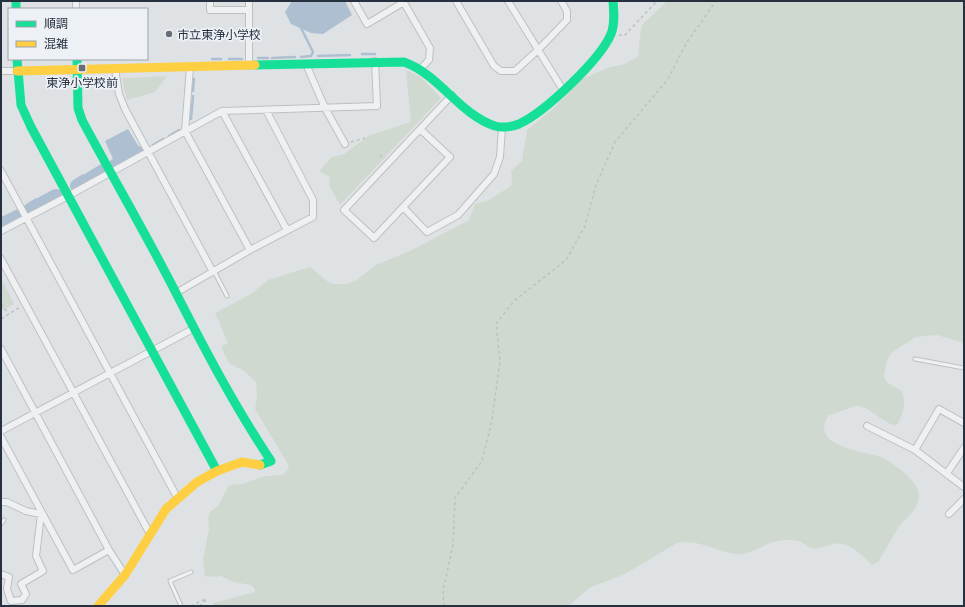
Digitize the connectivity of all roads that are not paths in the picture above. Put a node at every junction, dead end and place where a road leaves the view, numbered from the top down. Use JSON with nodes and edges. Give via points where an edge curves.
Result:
{"nodes":[{"id":1,"x":210,"y":1,"type":"edge"},
{"id":2,"x":249,"y":1,"type":"edge"},
{"id":3,"x":354,"y":1,"type":"edge"},
{"id":4,"x":456,"y":1,"type":"edge"},
{"id":5,"x":508,"y":1,"type":"edge"},
{"id":6,"x":561,"y":1,"type":"edge"},
{"id":7,"x":613,"y":1,"type":"edge"},
{"id":8,"x":404,"y":2,"type":"edge"},
{"id":9,"x":249,"y":10,"type":"junction"},
{"id":10,"x":538,"y":50,"type":"junction"},
{"id":11,"x":17,"y":60,"type":"edge"},
{"id":12,"x":77,"y":60,"type":"edge"},
{"id":13,"x":375,"y":61,"type":"junction"},
{"id":14,"x":306,"y":64,"type":"junction"},
{"id":15,"x":249,"y":66,"type":"junction"},
{"id":16,"x":190,"y":67,"type":"junction"},
{"id":17,"x":115,"y":69,"type":"junction"},
{"id":18,"x":420,"y":69,"type":"junction"},
{"id":19,"x":77,"y":70,"type":"junction"},
{"id":20,"x":1,"y":71,"type":"edge"},
{"id":21,"x":17,"y":71,"type":"junction"},
{"id":22,"x":563,"y":90,"type":"junction"},
{"id":23,"x":452,"y":95,"type":"junction"},
{"id":24,"x":324,"y":108,"type":"junction"},
{"id":25,"x":266,"y":110,"type":"junction"},
{"id":26,"x":222,"y":111,"type":"junction"},
{"id":27,"x":502,"y":127,"type":"junction"},
{"id":28,"x":420,"y":129,"type":"junction"},
{"id":29,"x":185,"y":131,"type":"junction"},
{"id":30,"x":345,"y":144,"type":"road end"},
{"id":31,"x":148,"y":153,"type":"junction"},
{"id":32,"x":1,"y":171,"type":"edge"},
{"id":33,"x":111,"y":173,"type":"junction"},
{"id":34,"x":68,"y":196,"type":"junction"},
{"id":35,"x":403,"y":207,"type":"junction"},
{"id":36,"x":26,"y":218,"type":"junction"},
{"id":37,"x":287,"y":230,"type":"junction"},
{"id":38,"x":1,"y":231,"type":"edge"},
{"id":39,"x":250,"y":250,"type":"junction"},
{"id":40,"x":1,"y":259,"type":"edge"},
{"id":41,"x":213,"y":271,"type":"junction"},
{"id":42,"x":176,"y":293,"type":"junction"},
{"id":43,"x":227,"y":296,"type":"dead end"},
{"id":44,"x":193,"y":329,"type":"junction"},
{"id":45,"x":1,"y":349,"type":"edge"},
{"id":46,"x":152,"y":350,"type":"junction"},
{"id":47,"x":915,"y":359,"type":"dead end"},
{"id":48,"x":964,"y":368,"type":"edge"},
{"id":49,"x":111,"y":373,"type":"junction"},
{"id":50,"x":74,"y":394,"type":"junction"},
{"id":51,"x":35,"y":413,"type":"junction"},
{"id":52,"x":964,"y":424,"type":"edge"},
{"id":53,"x":867,"y":426,"type":"dead end"},
{"id":54,"x":1,"y":431,"type":"edge"},
{"id":55,"x":1,"y":437,"type":"edge"},
{"id":56,"x":964,"y":448,"type":"edge"},
{"id":57,"x":916,"y":450,"type":"junction"},
{"id":58,"x":217,"y":471,"type":"junction"},
{"id":59,"x":947,"y":473,"type":"junction"},
{"id":60,"x":964,"y":487,"type":"edge"},
{"id":61,"x":178,"y":499,"type":"junction"},
{"id":62,"x":964,"y":499,"type":"edge"},
{"id":63,"x":1,"y":502,"type":"edge"},
{"id":64,"x":41,"y":514,"type":"junction"},
{"id":65,"x":949,"y":514,"type":"dead end"},
{"id":66,"x":4,"y":520,"type":"dead end"},
{"id":67,"x":1,"y":524,"type":"edge"},
{"id":68,"x":150,"y":534,"type":"junction"},
{"id":69,"x":109,"y":550,"type":"junction"},
{"id":70,"x":191,"y":572,"type":"dead end"},
{"id":71,"x":1,"y":574,"type":"edge"},
{"id":72,"x":124,"y":575,"type":"junction"},
{"id":73,"x":98,"y":606,"type":"edge"},
{"id":74,"x":181,"y":606,"type":"edge"}],
"edges":[{"from":1,"to":9,"type":"street","via":[[210,10]]},
{"from":2,"to":9,"type":"street"},
{"from":3,"to":8,"type":"street","via":[[367,24]]},
{"from":4,"to":10,"type":"street","via":[[494,66],[501,71],[514,71]]},
{"from":5,"to":10,"type":"street"},
{"from":6,"to":10,"type":"street","via":[[566,11],[566,20]]},
{"from":7,"to":22,"type":"street","via":[[615,14],[611,34],[600,52]]},
{"from":8,"to":18,"type":"street","via":[[430,48],[429,60]]},
{"from":9,"to":15,"type":"street"},
{"from":10,"to":22,"type":"street"},
{"from":11,"to":21,"type":"street"},
{"from":12,"to":19,"type":"street"},
{"from":13,"to":14,"type":"street"},
{"from":13,"to":18,"type":"street","via":[[404,62]]},
{"from":13,"to":24,"type":"street","via":[[378,106]]},
{"from":14,"to":15,"type":"street"},
{"from":14,"to":24,"type":"street"},
{"from":15,"to":16,"type":"street"},
{"from":16,"to":17,"type":"street"},
{"from":16,"to":29,"type":"street"},
{"from":17,"to":19,"type":"street"},
{"from":17,"to":31,"type":"street","via":[[119,94]]},
{"from":18,"to":23,"type":"street"},
{"from":19,"to":21,"type":"street"},
{"from":19,"to":33,"type":"street","via":[[78,108]]},
{"from":20,"to":21,"type":"street"},
{"from":21,"to":34,"type":"street","via":[[21,105]]},
{"from":22,"to":27,"type":"street","via":[[535,116],[518,125]]},
{"from":23,"to":27,"type":"street","via":[[479,118]]},
{"from":23,"to":28,"type":"street"},
{"from":24,"to":25,"type":"street"},
{"from":24,"to":30,"type":"street"},
{"from":25,"to":26,"type":"street"},
{"from":25,"to":37,"type":"street","via":[[313,200],[313,217]]},
{"from":26,"to":29,"type":"street"},
{"from":26,"to":37,"type":"street"},
{"from":27,"to":35,"type":"street","via":[[500,157],[494,174],[458,215],[427,232]]},
{"from":28,"to":35,"type":"street","via":[[450,158]]},
{"from":28,"to":35,"type":"street","via":[[344,210],[374,238]]},
{"from":29,"to":31,"type":"street"},
{"from":29,"to":39,"type":"street"},
{"from":31,"to":33,"type":"street"},
{"from":31,"to":41,"type":"street"},
{"from":32,"to":36,"type":"street"},
{"from":33,"to":34,"type":"street"},
{"from":33,"to":42,"type":"street"},
{"from":34,"to":36,"type":"street"},
{"from":34,"to":46,"type":"street"},
{"from":36,"to":38,"type":"street"},
{"from":36,"to":49,"type":"street"},
{"from":37,"to":39,"type":"street"},
{"from":39,"to":41,"type":"street"},
{"from":40,"to":50,"type":"street"},
{"from":41,"to":42,"type":"street"},
{"from":41,"to":43,"type":"lane"},
{"from":42,"to":44,"type":"street"},
{"from":44,"to":46,"type":"street"},
{"from":44,"to":58,"type":"street","via":[[245,422],[271,460],[260,465],[242,462]]},
{"from":45,"to":51,"type":"street"},
{"from":46,"to":49,"type":"street"},
{"from":46,"to":58,"type":"street"},
{"from":47,"to":48,"type":"lane"},
{"from":49,"to":50,"type":"street"},
{"from":49,"to":61,"type":"street"},
{"from":50,"to":51,"type":"street"},
{"from":50,"to":68,"type":"street"},
{"from":51,"to":54,"type":"street"},
{"from":51,"to":69,"type":"street"},
{"from":52,"to":57,"type":"street","via":[[939,409]]},
{"from":53,"to":57,"type":"street"},
{"from":55,"to":64,"type":"street"},
{"from":56,"to":59,"type":"street"},
{"from":57,"to":59,"type":"street"},
{"from":58,"to":61,"type":"street","via":[[197,482]]},
{"from":59,"to":60,"type":"street"},
{"from":61,"to":68,"type":"street","via":[[166,509]]},
{"from":62,"to":65,"type":"street"},
{"from":63,"to":64,"type":"street"},
{"from":64,"to":69,"type":"street","via":[[73,570]]},
{"from":64,"to":71,"type":"street","via":[[36,556],[43,571],[21,584],[26,594],[22,600],[11,600],[7,589],[9,577]]},
{"from":66,"to":67,"type":"lane"},
{"from":68,"to":72,"type":"street"},
{"from":69,"to":72,"type":"street"},
{"from":70,"to":74,"type":"lane","via":[[170,580]]},
{"from":72,"to":73,"type":"street"}]}
